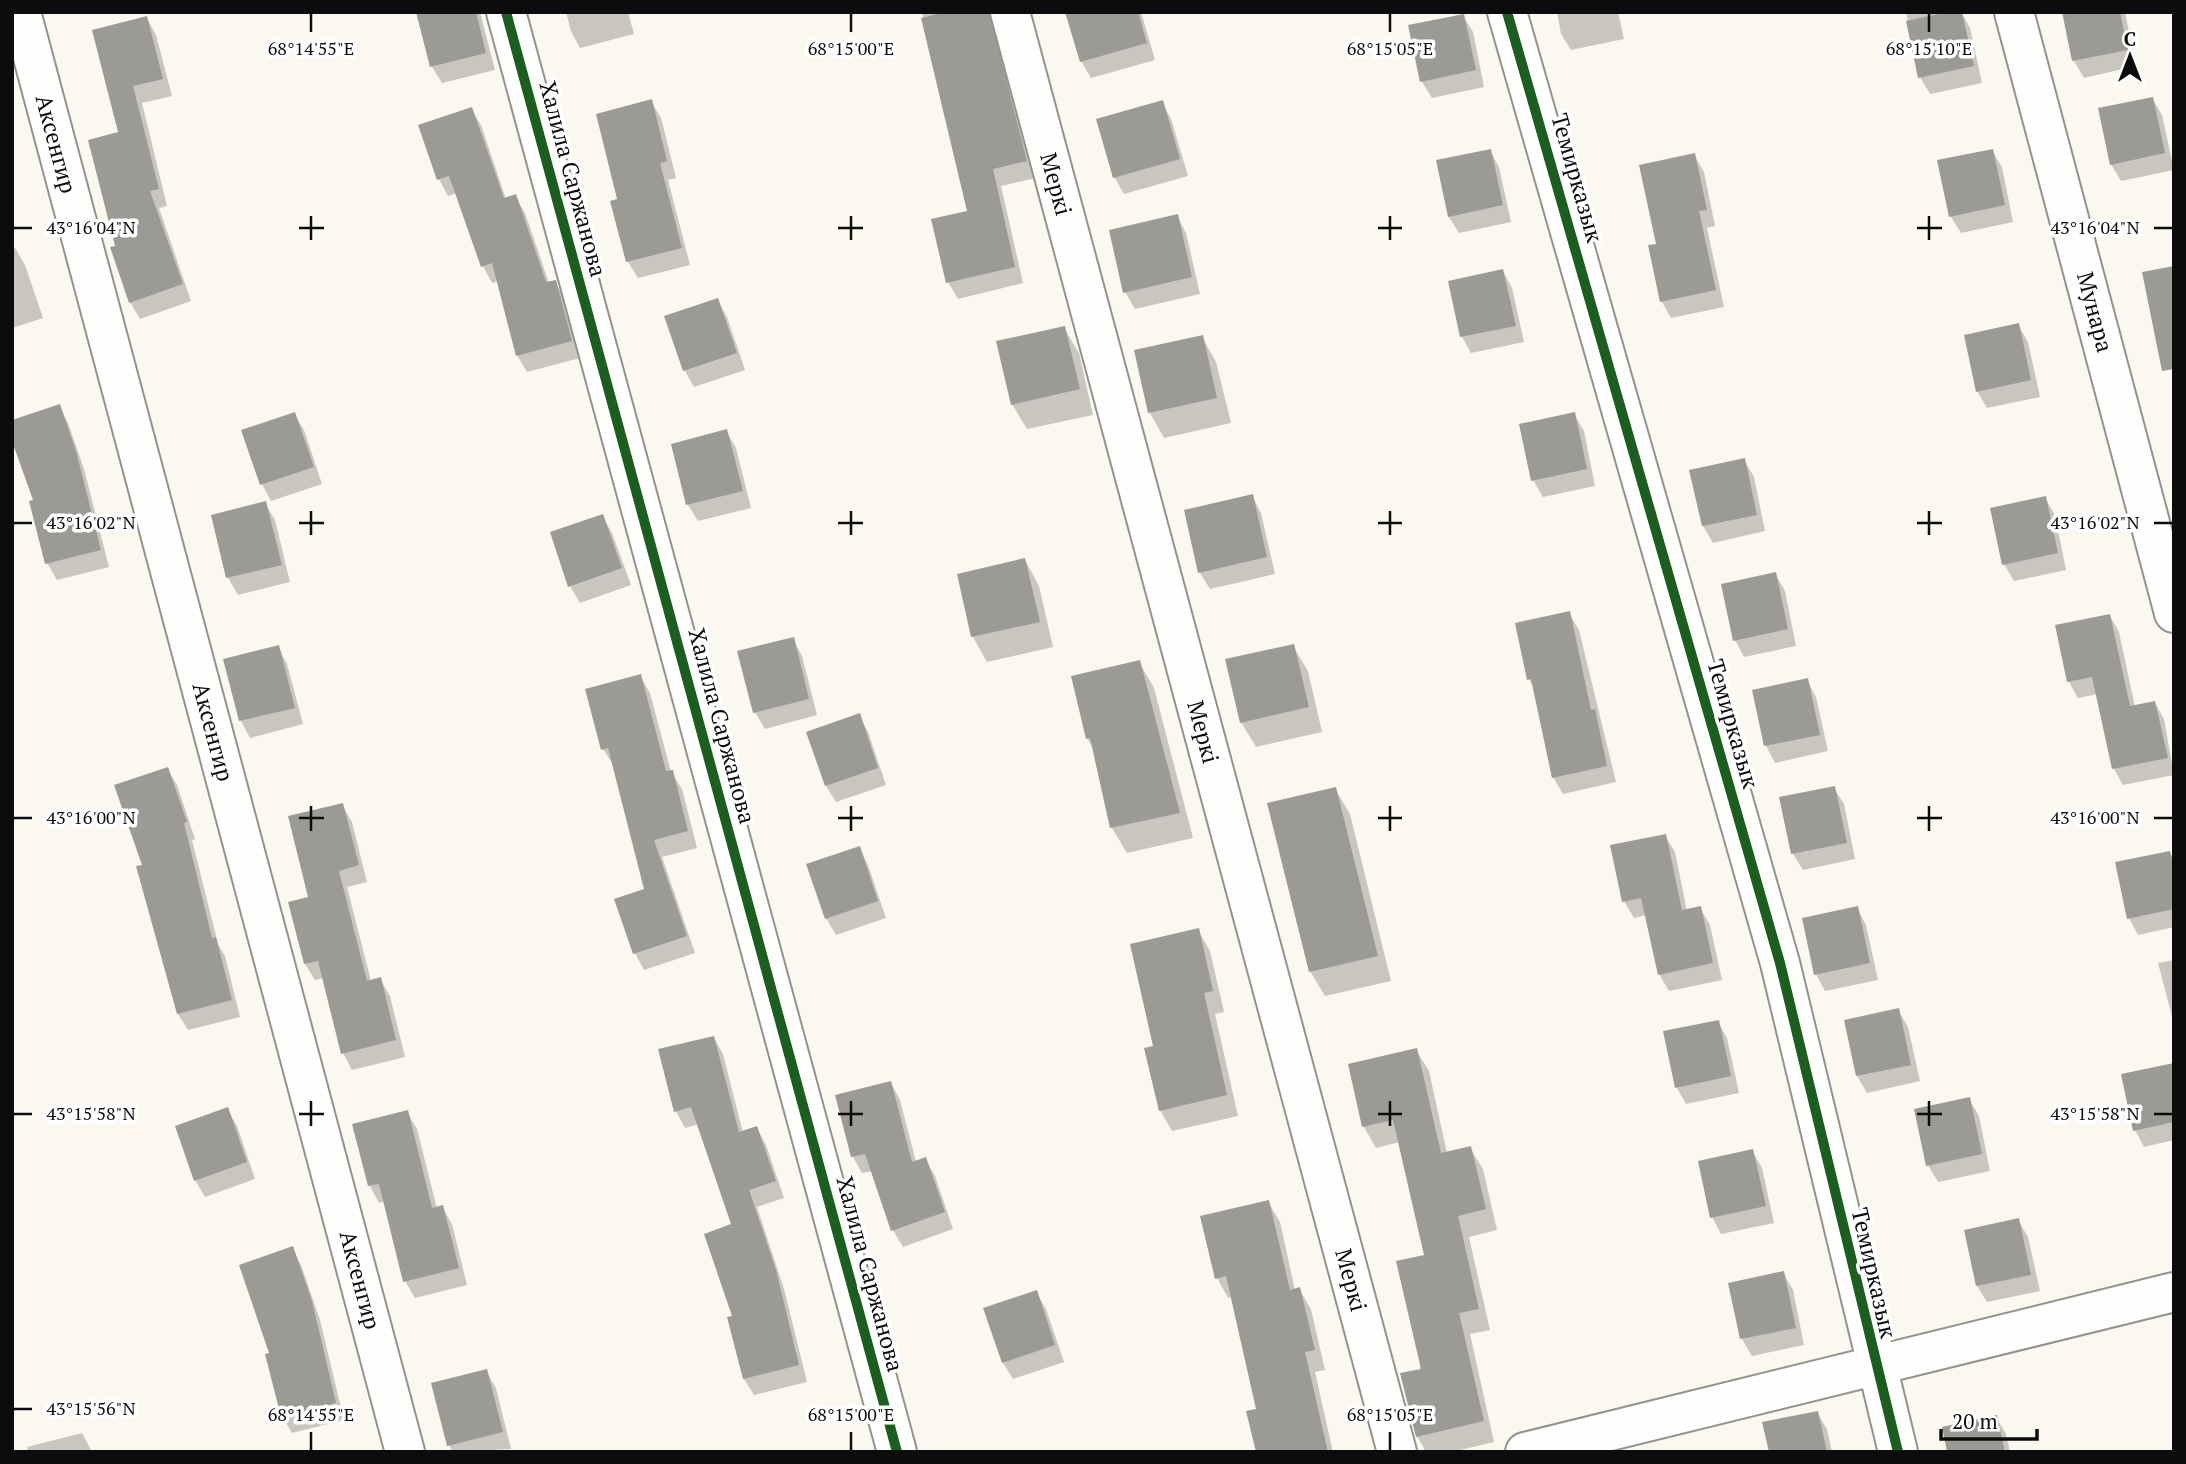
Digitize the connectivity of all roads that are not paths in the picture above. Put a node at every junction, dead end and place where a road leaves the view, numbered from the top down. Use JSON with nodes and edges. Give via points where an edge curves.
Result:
{"nodes":[{"id":1,"x":21,"y":12,"type":"edge"},
{"id":2,"x":506,"y":12,"type":"edge"},
{"id":3,"x":1010,"y":12,"type":"edge"},
{"id":4,"x":1507,"y":12,"type":"edge"},
{"id":5,"x":2014,"y":12,"type":"edge"},
{"id":6,"x":2174,"y":613,"type":"edge"},
{"id":7,"x":2174,"y":1292,"type":"edge"},
{"id":8,"x":1874,"y":1366,"type":"junction"},
{"id":9,"x":405,"y":1452,"type":"edge"},
{"id":10,"x":897,"y":1452,"type":"edge"},
{"id":11,"x":1397,"y":1452,"type":"edge"},
{"id":12,"x":1525,"y":1452,"type":"edge"},
{"id":13,"x":1898,"y":1452,"type":"edge"}],
"edges":[{"from":1,"to":9,"type":"street","name":"Аксенгир"},
{"from":2,"to":10,"type":"street","name":"Халила Саржанова"},
{"from":3,"to":11,"type":"street","name":"Меркі"},
{"from":4,"to":8,"type":"street","name":"Темирказык","via":[[1780,963]]},
{"from":5,"to":6,"type":"street","name":"Мунара"},
{"from":7,"to":8,"type":"street"},
{"from":8,"to":12,"type":"street"},
{"from":8,"to":13,"type":"street","name":"Темирказык"}]}
